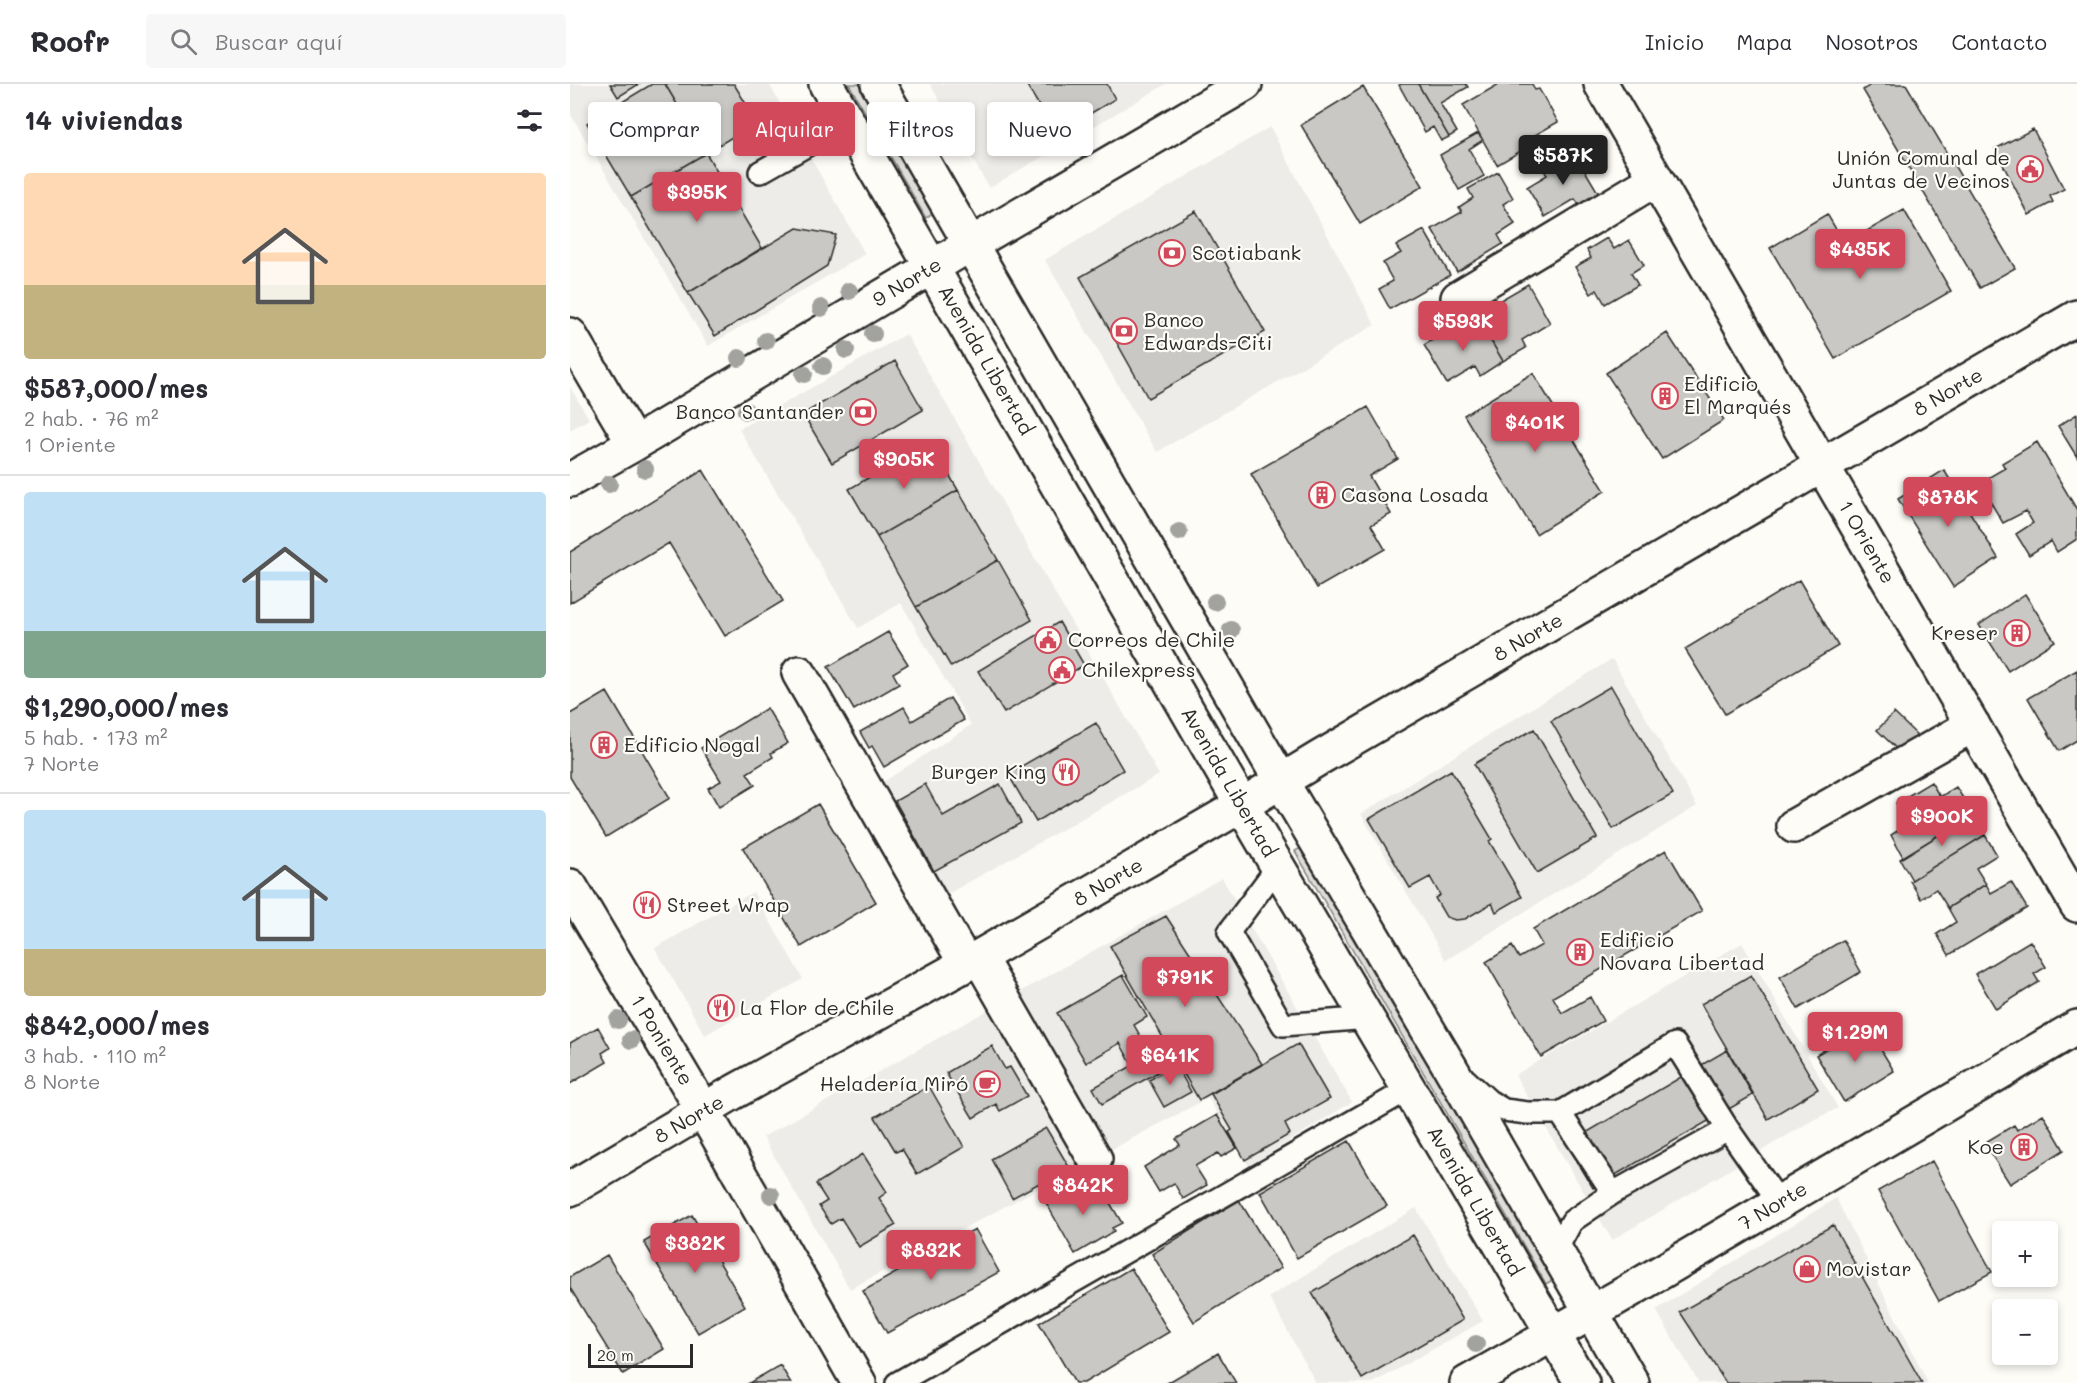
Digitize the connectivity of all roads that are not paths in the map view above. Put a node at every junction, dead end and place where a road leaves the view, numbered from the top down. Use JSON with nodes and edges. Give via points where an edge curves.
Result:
{"nodes":[{"id":1,"x":826,"y":84,"type":"edge"},
{"id":2,"x":878,"y":84,"type":"edge"},
{"id":3,"x":1245,"y":84,"type":"edge"},
{"id":4,"x":1601,"y":84,"type":"edge"},
{"id":5,"x":836,"y":102,"type":"edge"},
{"id":6,"x":855,"y":134,"type":"edge"},
{"id":7,"x":788,"y":156,"type":"edge"},
{"id":8,"x":760,"y":172,"type":"dead end"},
{"id":9,"x":1656,"y":179,"type":"junction"},
{"id":10,"x":970,"y":244,"type":"junction"},
{"id":11,"x":932,"y":267,"type":"junction"},
{"id":12,"x":1458,"y":298,"type":"dead end"},
{"id":13,"x":2077,"y":317,"type":"edge"},
{"id":14,"x":570,"y":335,"type":"edge"},
{"id":15,"x":634,"y":444,"type":"junction"},
{"id":16,"x":1822,"y":465,"type":"junction"},
{"id":17,"x":570,"y":480,"type":"edge"},
{"id":18,"x":799,"y":673,"type":"dead end"},
{"id":19,"x":1973,"y":725,"type":"junction"},
{"id":20,"x":1281,"y":781,"type":"junction"},
{"id":21,"x":1242,"y":805,"type":"junction"},
{"id":22,"x":1794,"y":826,"type":"dead end"},
{"id":23,"x":1278,"y":866,"type":"junction"},
{"id":24,"x":570,"y":886,"type":"edge"},
{"id":25,"x":2077,"y":905,"type":"edge"},
{"id":26,"x":973,"y":960,"type":"junction"},
{"id":27,"x":1368,"y":1018,"type":"junction"},
{"id":28,"x":2077,"y":1027,"type":"edge"},
{"id":29,"x":1450,"y":1067,"type":"junction"},
{"id":30,"x":1410,"y":1089,"type":"junction"},
{"id":31,"x":703,"y":1110,"type":"junction"},
{"id":32,"x":1560,"y":1113,"type":"junction"},
{"id":33,"x":1728,"y":1129,"type":"junction"},
{"id":34,"x":1095,"y":1159,"type":"dead end"},
{"id":35,"x":570,"y":1189,"type":"edge"},
{"id":36,"x":1613,"y":1193,"type":"junction"},
{"id":37,"x":1779,"y":1202,"type":"junction"},
{"id":38,"x":1555,"y":1252,"type":"junction"},
{"id":39,"x":1591,"y":1313,"type":"junction"},
{"id":40,"x":1553,"y":1334,"type":"junction"},
{"id":41,"x":859,"y":1383,"type":"edge"},
{"id":42,"x":897,"y":1383,"type":"edge"},
{"id":43,"x":1467,"y":1383,"type":"edge"},
{"id":44,"x":1582,"y":1383,"type":"edge"},
{"id":45,"x":1632,"y":1383,"type":"edge"}],
"edges":[{"from":1,"to":5,"type":"street","name":"Avenida Libertad"},
{"from":2,"to":10,"type":"street"},
{"from":3,"to":10,"type":"street","name":"9 Norte"},
{"from":4,"to":9,"type":"street","name":"1 Oriente"},
{"from":6,"to":11,"type":"street","name":"Avenida Libertad"},
{"from":7,"to":8,"type":"lane"},
{"from":9,"to":12,"type":"street"},
{"from":9,"to":16,"type":"street","name":"1 Oriente"},
{"from":10,"to":11,"type":"street","name":"9 Norte"},
{"from":10,"to":20,"type":"street"},
{"from":11,"to":15,"type":"street","name":"9 Norte"},
{"from":11,"to":21,"type":"street","name":"Avenida Libertad"},
{"from":13,"to":16,"type":"street","name":"8 Norte"},
{"from":14,"to":15,"type":"street"},
{"from":15,"to":17,"type":"street","name":"9 Norte"},
{"from":16,"to":19,"type":"street","name":"1 Oriente"},
{"from":16,"to":20,"type":"street","name":"8 Norte"},
{"from":18,"to":26,"type":"street"},
{"from":19,"to":22,"type":"street"},
{"from":19,"to":25,"type":"street","name":"1 Oriente"},
{"from":20,"to":21,"type":"street","name":"8 Norte"},
{"from":20,"to":29,"type":"street"},
{"from":21,"to":23,"type":"street","name":"Avenida Libertad"},
{"from":21,"to":26,"type":"street","name":"8 Norte"},
{"from":23,"to":27,"type":"street","name":"Avenida Libertad"},
{"from":23,"to":27,"type":"lane","via":[[1229,932],[1283,1025]]},
{"from":24,"to":31,"type":"street","name":"1 Poniente"},
{"from":26,"to":31,"type":"street","name":"8 Norte"},
{"from":26,"to":34,"type":"street"},
{"from":27,"to":30,"type":"street","name":"Avenida Libertad"},
{"from":28,"to":37,"type":"street","name":"7 Norte"},
{"from":29,"to":32,"type":"lane","via":[[1504,1110]]},
{"from":29,"to":38,"type":"street"},
{"from":30,"to":40,"type":"street","name":"Avenida Libertad"},
{"from":30,"to":42,"type":"lane"},
{"from":31,"to":35,"type":"street","name":"8 Norte"},
{"from":31,"to":41,"type":"street","name":"1 Poniente"},
{"from":32,"to":33,"type":"lane","via":[[1676,1044]]},
{"from":32,"to":36,"type":"lane"},
{"from":33,"to":36,"type":"lane"},
{"from":33,"to":37,"type":"lane"},
{"from":36,"to":38,"type":"lane","via":[[1572,1221]]},
{"from":37,"to":39,"type":"street","name":"7 Norte"},
{"from":38,"to":39,"type":"street"},
{"from":39,"to":40,"type":"street","name":"7 Norte"},
{"from":39,"to":45,"type":"street"},
{"from":40,"to":43,"type":"street","name":"7 Norte"},
{"from":40,"to":44,"type":"street","name":"Avenida Libertad"}]}
